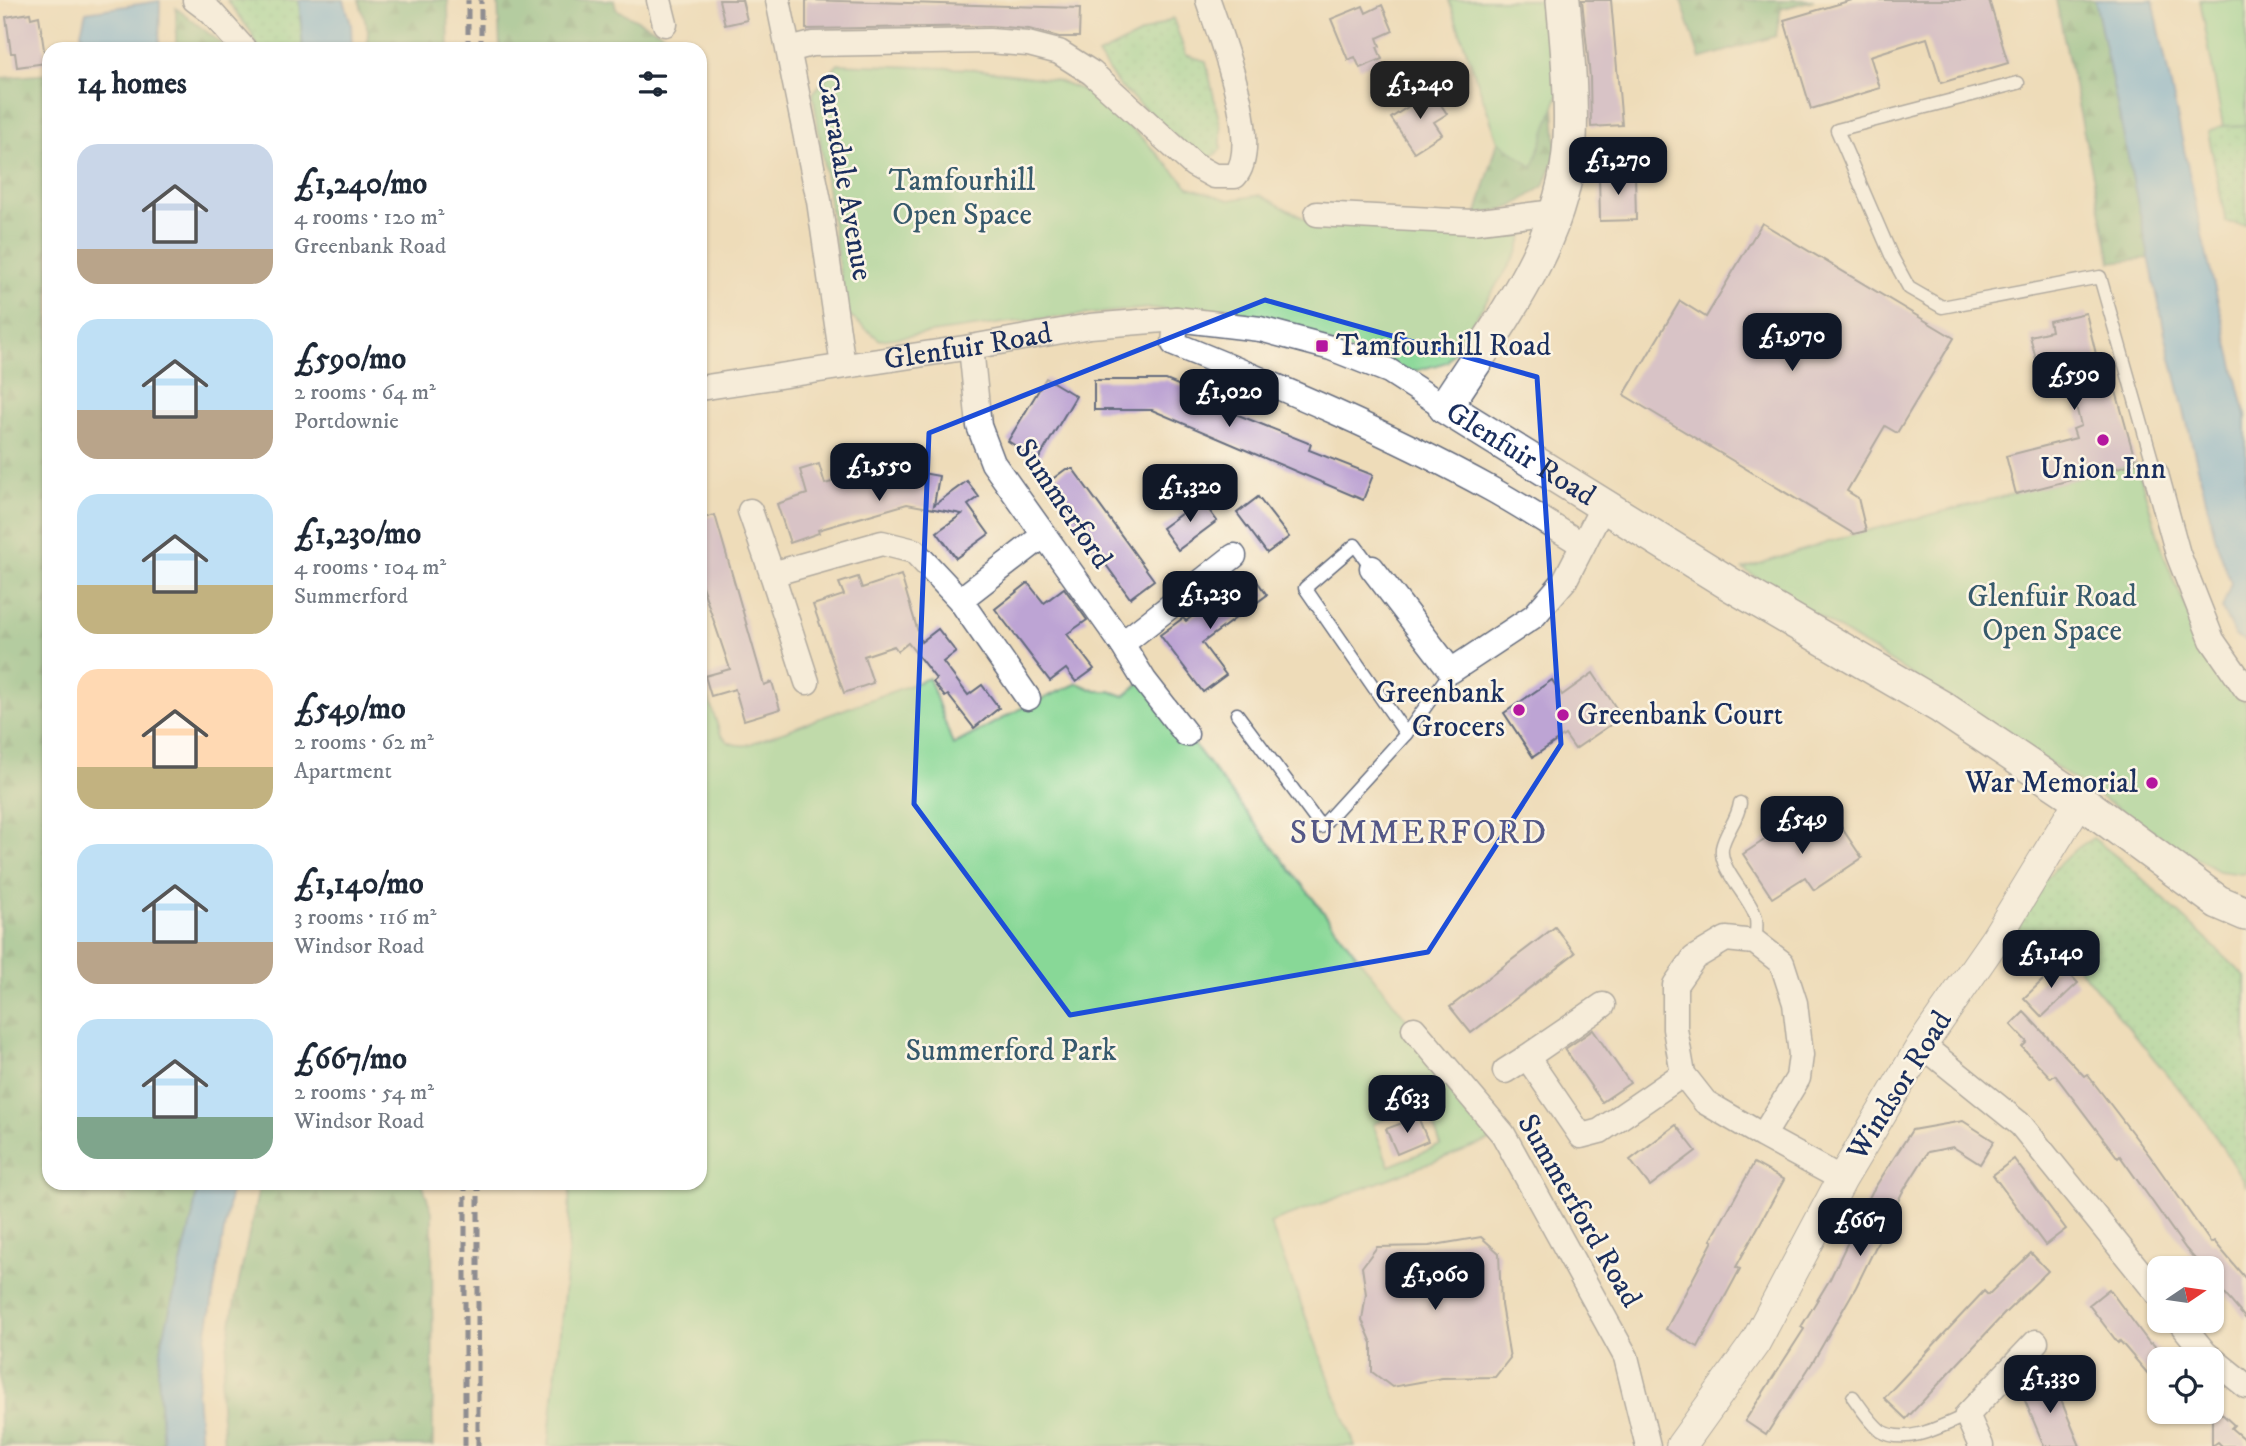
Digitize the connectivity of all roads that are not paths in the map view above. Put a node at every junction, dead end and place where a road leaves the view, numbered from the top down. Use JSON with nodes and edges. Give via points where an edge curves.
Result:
{"nodes":[{"id":1,"x":195,"y":0,"type":"edge"},
{"id":2,"x":778,"y":0,"type":"edge"},
{"id":3,"x":1208,"y":0,"type":"edge"},
{"id":4,"x":1563,"y":0,"type":"edge"},
{"id":5,"x":238,"y":42,"type":"edge"},
{"id":6,"x":789,"y":50,"type":"junction"},
{"id":7,"x":2018,"y":83,"type":"dead end"},
{"id":8,"x":1555,"y":212,"type":"junction"},
{"id":9,"x":1317,"y":214,"type":"dead end"},
{"id":10,"x":1175,"y":318,"type":"junction"},
{"id":11,"x":971,"y":347,"type":"junction"},
{"id":12,"x":844,"y":366,"type":"junction"},
{"id":13,"x":707,"y":387,"type":"edge"},
{"id":14,"x":1445,"y":407,"type":"junction"},
{"id":15,"x":2156,"y":474,"type":"joint"},
{"id":16,"x":1603,"y":506,"type":"junction"},
{"id":17,"x":750,"y":511,"type":"dead end"},
{"id":18,"x":1044,"y":535,"type":"junction"},
{"id":19,"x":1583,"y":545,"type":"junction"},
{"id":20,"x":1234,"y":556,"type":"dead end"},
{"id":21,"x":1372,"y":568,"type":"joint"},
{"id":22,"x":772,"y":574,"type":"junction"},
{"id":23,"x":960,"y":600,"type":"junction"},
{"id":24,"x":1122,"y":644,"type":"junction"},
{"id":25,"x":1451,"y":671,"type":"junction"},
{"id":26,"x":807,"y":682,"type":"dead end"},
{"id":27,"x":2246,"y":689,"type":"edge"},
{"id":28,"x":1028,"y":698,"type":"dead end"},
{"id":29,"x":1237,"y":714,"type":"dead end"},
{"id":30,"x":1186,"y":734,"type":"dead end"},
{"id":31,"x":1406,"y":734,"type":"junction"},
{"id":32,"x":2080,"y":800,"type":"junction"},
{"id":33,"x":1740,"y":803,"type":"dead end"},
{"id":34,"x":2246,"y":914,"type":"edge"},
{"id":35,"x":1755,"y":942,"type":"junction"},
{"id":36,"x":1603,"y":1006,"type":"dead end"},
{"id":37,"x":1415,"y":1029,"type":"dead end"},
{"id":38,"x":1922,"y":1045,"type":"junction"},
{"id":39,"x":1527,"y":1057,"type":"junction"},
{"id":40,"x":1505,"y":1071,"type":"dead end"},
{"id":41,"x":1684,"y":1074,"type":"junction"},
{"id":42,"x":1763,"y":1136,"type":"junction"},
{"id":43,"x":1842,"y":1179,"type":"junction"},
{"id":44,"x":2147,"y":1281,"type":"edge"},
{"id":45,"x":2190,"y":1334,"type":"edge"},
{"id":46,"x":2036,"y":1342,"type":"dead end"},
{"id":47,"x":2246,"y":1386,"type":"edge"},
{"id":48,"x":1853,"y":1397,"type":"dead end"},
{"id":49,"x":1967,"y":1415,"type":"junction"},
{"id":50,"x":1648,"y":1446,"type":"edge"},
{"id":51,"x":1681,"y":1446,"type":"edge"},
{"id":52,"x":1981,"y":1446,"type":"edge"}],
"edges":[{"from":1,"to":5,"type":"street"},
{"from":2,"to":6,"type":"street","name":"Carradale Avenue"},
{"from":3,"to":6,"type":"street","via":[[1241,111],[1242,168],[1236,176],[1214,176],[1194,165],[1092,73],[1059,52],[989,41],[812,44]]},
{"from":4,"to":8,"type":"main road","via":[[1570,141]]},
{"from":6,"to":12,"type":"street","name":"Carradale Avenue","via":[[819,201]]},
{"from":7,"to":15,"type":"lane","via":[[1837,130],[1909,288],[1942,307],[2099,277]]},
{"from":8,"to":9,"type":"street","via":[[1472,222]]},
{"from":8,"to":14,"type":"main road","via":[[1532,270]]},
{"from":10,"to":11,"type":"street","name":"Glenfuir Road","via":[[1090,326]]},
{"from":10,"to":14,"type":"street","name":"Glenfuir Road","via":[[1260,329],[1331,348],[1389,371]]},
{"from":10,"to":19,"type":"street","via":[[1174,344],[1394,440],[1492,489]]},
{"from":11,"to":12,"type":"street","name":"Glenfuir Road"},
{"from":11,"to":18,"type":"street","name":"Summerford","via":[[979,426],[993,463]]},
{"from":12,"to":13,"type":"street","name":"Glenfuir Road"},
{"from":14,"to":16,"type":"main road","name":"Glenfuir Road"},
{"from":15,"to":27,"type":"street","via":[[2178,554],[2212,640]]},
{"from":16,"to":19,"type":"street"},
{"from":16,"to":32,"type":"main road","name":"Glenfuir Road","via":[[1941,707]]},
{"from":17,"to":22,"type":"street"},
{"from":18,"to":23,"type":"street"},
{"from":18,"to":24,"type":"street","name":"Summerford"},
{"from":19,"to":25,"type":"street","via":[[1565,580],[1534,616]]},
{"from":20,"to":24,"type":"street"},
{"from":21,"to":25,"type":"street"},
{"from":21,"to":31,"type":"lane","via":[[1355,545],[1305,588]]},
{"from":22,"to":23,"type":"street","via":[[882,543],[914,551]]},
{"from":22,"to":26,"type":"street"},
{"from":23,"to":28,"type":"street"},
{"from":24,"to":30,"type":"street","name":"Summerford"},
{"from":25,"to":31,"type":"lane"},
{"from":29,"to":31,"type":"lane","via":[[1321,827]]},
{"from":32,"to":34,"type":"main road","name":"Glenfuir Road","via":[[2218,902]]},
{"from":32,"to":38,"type":"street","name":"Windsor Road","via":[[1996,938]]},
{"from":33,"to":35,"type":"lane","via":[[1722,849],[1727,869],[1756,917]]},
{"from":35,"to":41,"type":"street","via":[[1726,939],[1694,958],[1675,985],[1675,1030]]},
{"from":35,"to":42,"type":"street","via":[[1782,963],[1795,1003],[1801,1055],[1798,1077]]},
{"from":36,"to":39,"type":"street"},
{"from":37,"to":50,"type":"street","name":"Summerford Road","via":[[1503,1134],[1626,1357]]},
{"from":38,"to":43,"type":"street","name":"Windsor Road"},
{"from":38,"to":44,"type":"street","via":[[2021,1125]]},
{"from":39,"to":40,"type":"street"},
{"from":39,"to":41,"type":"street","via":[[1581,1136],[1600,1131]]},
{"from":41,"to":42,"type":"street","via":[[1705,1102]]},
{"from":42,"to":43,"type":"street"},
{"from":43,"to":51,"type":"street","name":"Windsor Road","via":[[1755,1343]]},
{"from":45,"to":47,"type":"street","via":[[2205,1353]]},
{"from":46,"to":49,"type":"street"},
{"from":48,"to":49,"type":"lane","via":[[1881,1432],[1901,1440],[1919,1437]]},
{"from":49,"to":52,"type":"street"}]}
